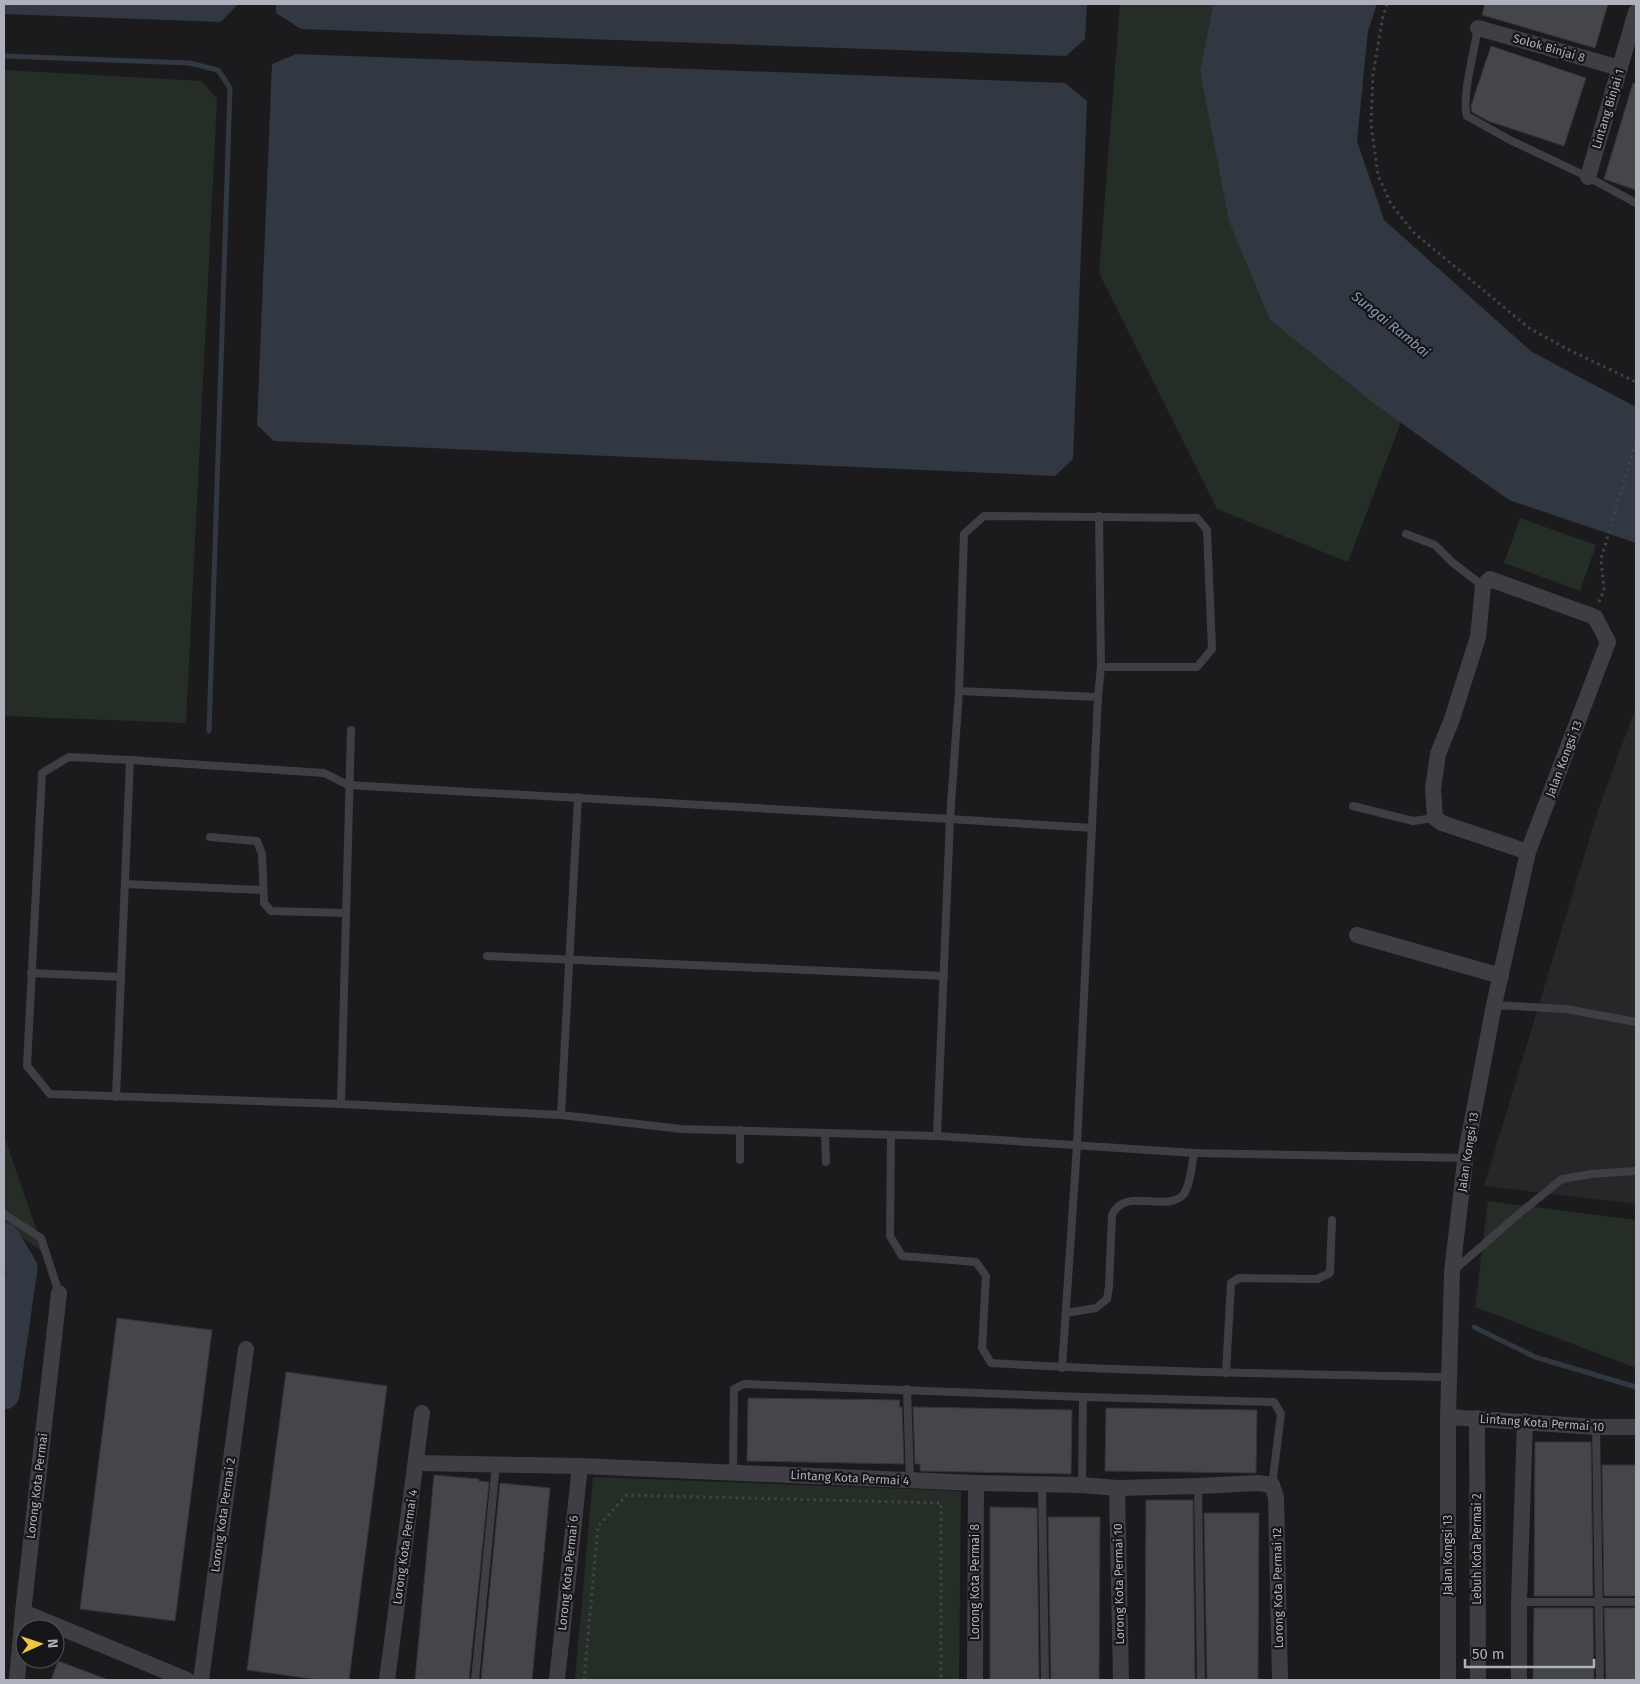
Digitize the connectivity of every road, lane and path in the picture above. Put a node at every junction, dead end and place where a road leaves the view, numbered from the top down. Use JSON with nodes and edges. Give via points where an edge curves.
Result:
{"nodes":[{"id":1,"x":1387,"y":4,"type":"edge"},
{"id":2,"x":1636,"y":12,"type":"edge"},
{"id":3,"x":1478,"y":28,"type":"joint"},
{"id":4,"x":1627,"y":60,"type":"edge"},
{"id":5,"x":1588,"y":176,"type":"junction"},
{"id":6,"x":1636,"y":203,"type":"edge"},
{"id":7,"x":1636,"y":382,"type":"edge"},
{"id":8,"x":1636,"y":441,"type":"edge"},
{"id":9,"x":1099,"y":516,"type":"junction"},
{"id":10,"x":1406,"y":534,"type":"dead end"},
{"id":11,"x":1483,"y":586,"type":"junction"},
{"id":12,"x":1595,"y":617,"type":"junction"},
{"id":13,"x":1101,"y":667,"type":"junction"},
{"id":14,"x":958,"y":691,"type":"junction"},
{"id":15,"x":1098,"y":697,"type":"junction"},
{"id":16,"x":351,"y":730,"type":"dead end"},
{"id":17,"x":130,"y":760,"type":"junction"},
{"id":18,"x":348,"y":786,"type":"junction"},
{"id":19,"x":578,"y":797,"type":"junction"},
{"id":20,"x":1353,"y":806,"type":"dead end"},
{"id":21,"x":1435,"y":818,"type":"junction"},
{"id":22,"x":950,"y":819,"type":"junction"},
{"id":23,"x":1092,"y":828,"type":"junction"},
{"id":24,"x":210,"y":837,"type":"dead end"},
{"id":25,"x":1528,"y":852,"type":"junction"},
{"id":26,"x":125,"y":884,"type":"junction"},
{"id":27,"x":263,"y":890,"type":"junction"},
{"id":28,"x":346,"y":913,"type":"junction"},
{"id":29,"x":1357,"y":936,"type":"dead end"},
{"id":30,"x":488,"y":956,"type":"dead end"},
{"id":31,"x":569,"y":959,"type":"junction"},
{"id":32,"x":31,"y":973,"type":"junction"},
{"id":33,"x":944,"y":976,"type":"junction"},
{"id":34,"x":1500,"y":976,"type":"junction"},
{"id":35,"x":121,"y":977,"type":"junction"},
{"id":36,"x":1494,"y":1005,"type":"junction"},
{"id":37,"x":1636,"y":1022,"type":"edge"},
{"id":38,"x":116,"y":1097,"type":"junction"},
{"id":39,"x":341,"y":1104,"type":"junction"},
{"id":40,"x":561,"y":1115,"type":"junction"},
{"id":41,"x":740,"y":1130,"type":"junction"},
{"id":42,"x":826,"y":1133,"type":"junction"},
{"id":43,"x":891,"y":1135,"type":"junction"},
{"id":44,"x":938,"y":1136,"type":"junction"},
{"id":45,"x":1077,"y":1146,"type":"junction"},
{"id":46,"x":1194,"y":1153,"type":"junction"},
{"id":47,"x":1466,"y":1158,"type":"junction"},
{"id":48,"x":740,"y":1160,"type":"dead end"},
{"id":49,"x":826,"y":1162,"type":"dead end"},
{"id":50,"x":1636,"y":1171,"type":"edge"},
{"id":51,"x":4,"y":1214,"type":"edge"},
{"id":52,"x":1332,"y":1220,"type":"dead end"},
{"id":53,"x":1452,"y":1272,"type":"junction"},
{"id":54,"x":59,"y":1293,"type":"joint"},
{"id":55,"x":1066,"y":1313,"type":"junction"},
{"id":56,"x":246,"y":1349,"type":"dead end"},
{"id":57,"x":1062,"y":1368,"type":"junction"},
{"id":58,"x":1226,"y":1373,"type":"junction"},
{"id":59,"x":1449,"y":1377,"type":"junction"},
{"id":60,"x":907,"y":1390,"type":"junction"},
{"id":61,"x":1083,"y":1397,"type":"junction"},
{"id":62,"x":422,"y":1413,"type":"dead end"},
{"id":63,"x":1448,"y":1417,"type":"junction"},
{"id":64,"x":1477,"y":1418,"type":"junction"},
{"id":65,"x":1525,"y":1421,"type":"junction"},
{"id":66,"x":1596,"y":1427,"type":"junction"},
{"id":67,"x":1636,"y":1427,"type":"edge"},
{"id":68,"x":416,"y":1463,"type":"junction"},
{"id":69,"x":496,"y":1464,"type":"junction"},
{"id":70,"x":580,"y":1466,"type":"junction"},
{"id":71,"x":733,"y":1472,"type":"junction"},
{"id":72,"x":910,"y":1480,"type":"junction"},
{"id":73,"x":976,"y":1483,"type":"junction"},
{"id":74,"x":1042,"y":1484,"type":"junction"},
{"id":75,"x":1082,"y":1485,"type":"junction"},
{"id":76,"x":1198,"y":1486,"type":"junction"},
{"id":77,"x":1117,"y":1488,"type":"junction"},
{"id":78,"x":1274,"y":1491,"type":"junction"},
{"id":79,"x":1519,"y":1602,"type":"junction"},
{"id":80,"x":1599,"y":1602,"type":"junction"},
{"id":81,"x":1636,"y":1602,"type":"edge"},
{"id":82,"x":23,"y":1612,"type":"junction"},
{"id":83,"x":17,"y":1680,"type":"edge"},
{"id":84,"x":187,"y":1680,"type":"edge"},
{"id":85,"x":201,"y":1680,"type":"edge"},
{"id":86,"x":387,"y":1680,"type":"edge"},
{"id":87,"x":475,"y":1680,"type":"edge"},
{"id":88,"x":557,"y":1680,"type":"edge"},
{"id":89,"x":584,"y":1680,"type":"edge"},
{"id":90,"x":941,"y":1680,"type":"edge"},
{"id":91,"x":975,"y":1680,"type":"edge"},
{"id":92,"x":1045,"y":1680,"type":"edge"},
{"id":93,"x":1121,"y":1680,"type":"edge"},
{"id":94,"x":1202,"y":1680,"type":"edge"},
{"id":95,"x":1280,"y":1680,"type":"edge"},
{"id":96,"x":1448,"y":1680,"type":"edge"},
{"id":97,"x":1478,"y":1680,"type":"edge"},
{"id":98,"x":1519,"y":1680,"type":"edge"},
{"id":99,"x":1600,"y":1680,"type":"edge"}],
"edges":[{"from":1,"to":7,"type":"path","via":[[1373,74],[1370,124],[1378,175],[1391,204],[1413,232],[1529,328]]},
{"from":2,"to":4,"type":"street","name":"Lintang Binjai 1"},
{"from":3,"to":4,"type":"street","name":"Solok Binjai 8"},
{"from":3,"to":5,"type":"lane","via":[[1466,96],[1467,116]]},
{"from":4,"to":5,"type":"street","name":"Lintang Binjai 1"},
{"from":5,"to":6,"type":"lane"},
{"from":8,"to":12,"type":"path","via":[[1601,559],[1604,590]]},
{"from":9,"to":13,"type":"lane"},
{"from":9,"to":13,"type":"lane","via":[[1197,518],[1207,530],[1212,649],[1197,666]]},
{"from":9,"to":14,"type":"lane","via":[[984,516],[964,534]]},
{"from":10,"to":11,"type":"lane","via":[[1435,545]]},
{"from":11,"to":12,"type":"street","via":[[1490,579]]},
{"from":11,"to":21,"type":"street","via":[[1478,637],[1438,754],[1433,789]]},
{"from":12,"to":25,"type":"street","name":"Jalan Kongsi 13","via":[[1608,642]]},
{"from":13,"to":15,"type":"lane"},
{"from":14,"to":15,"type":"lane"},
{"from":14,"to":22,"type":"lane"},
{"from":15,"to":23,"type":"lane"},
{"from":16,"to":18,"type":"lane"},
{"from":17,"to":18,"type":"lane","via":[[324,773]]},
{"from":17,"to":26,"type":"lane"},
{"from":17,"to":32,"type":"lane","via":[[69,757],[42,773]]},
{"from":18,"to":19,"type":"lane"},
{"from":18,"to":28,"type":"lane"},
{"from":19,"to":22,"type":"lane"},
{"from":19,"to":31,"type":"lane"},
{"from":20,"to":21,"type":"lane","via":[[1413,821]]},
{"from":21,"to":25,"type":"street"},
{"from":22,"to":23,"type":"lane"},
{"from":22,"to":33,"type":"lane"},
{"from":23,"to":45,"type":"lane"},
{"from":24,"to":27,"type":"lane","via":[[257,841],[262,854]]},
{"from":25,"to":34,"type":"street","name":"Jalan Kongsi 13"},
{"from":26,"to":27,"type":"lane"},
{"from":26,"to":35,"type":"lane"},
{"from":27,"to":28,"type":"lane","via":[[264,903],[271,911]]},
{"from":28,"to":39,"type":"lane"},
{"from":29,"to":34,"type":"street"},
{"from":30,"to":31,"type":"lane"},
{"from":31,"to":33,"type":"lane"},
{"from":31,"to":40,"type":"lane"},
{"from":32,"to":35,"type":"lane"},
{"from":32,"to":38,"type":"lane","via":[[27,1066],[50,1094]]},
{"from":33,"to":44,"type":"lane"},
{"from":34,"to":36,"type":"street","name":"Jalan Kongsi 13"},
{"from":35,"to":38,"type":"lane"},
{"from":36,"to":37,"type":"lane","via":[[1566,1010]]},
{"from":36,"to":47,"type":"street","name":"Jalan Kongsi 13"},
{"from":38,"to":39,"type":"lane"},
{"from":39,"to":40,"type":"lane"},
{"from":40,"to":41,"type":"lane","via":[[682,1129]]},
{"from":41,"to":42,"type":"lane"},
{"from":41,"to":48,"type":"lane"},
{"from":42,"to":43,"type":"lane"},
{"from":42,"to":49,"type":"lane"},
{"from":43,"to":44,"type":"lane"},
{"from":43,"to":57,"type":"lane","via":[[890,1236],[902,1256],[976,1262],[986,1276],[982,1348],[991,1363]]},
{"from":44,"to":45,"type":"lane"},
{"from":45,"to":46,"type":"lane"},
{"from":45,"to":55,"type":"lane"},
{"from":46,"to":47,"type":"lane"},
{"from":46,"to":55,"type":"lane","via":[[1182,1195],[1170,1200],[1124,1202],[1116,1206],[1112,1215],[1107,1299],[1096,1308]]},
{"from":47,"to":53,"type":"street","name":"Jalan Kongsi 13"},
{"from":50,"to":53,"type":"lane","via":[[1562,1179]]},
{"from":51,"to":54,"type":"lane","via":[[41,1238]]},
{"from":52,"to":58,"type":"lane","via":[[1330,1273],[1317,1279],[1239,1278],[1231,1284]]},
{"from":53,"to":59,"type":"street","name":"Jalan Kongsi 13"},
{"from":54,"to":82,"type":"street","name":"Lorong Kota Permai"},
{"from":55,"to":57,"type":"lane"},
{"from":56,"to":85,"type":"street","name":"Lorong Kota Permai 2"},
{"from":57,"to":58,"type":"lane"},
{"from":58,"to":59,"type":"lane"},
{"from":59,"to":63,"type":"street","name":"Jalan Kongsi 13"},
{"from":60,"to":61,"type":"lane"},
{"from":60,"to":71,"type":"lane","via":[[744,1384],[734,1388]]},
{"from":60,"to":72,"type":"lane"},
{"from":61,"to":75,"type":"lane"},
{"from":61,"to":78,"type":"lane","via":[[1274,1402],[1281,1414]]},
{"from":62,"to":68,"type":"street","name":"Lorong Kota Permai 4"},
{"from":63,"to":64,"type":"street","name":"Lintang Kota Permai 10"},
{"from":63,"to":96,"type":"street","name":"Jalan Kongsi 13"},
{"from":64,"to":65,"type":"street","name":"Lintang Kota Permai 10"},
{"from":64,"to":97,"type":"street","name":"Lebuh Kota Permai 2"},
{"from":65,"to":66,"type":"street","name":"Lintang Kota Permai 10"},
{"from":65,"to":79,"type":"street"},
{"from":66,"to":67,"type":"street","name":"Lintang Kota Permai 10"},
{"from":66,"to":80,"type":"lane"},
{"from":68,"to":69,"type":"street","name":"Lintang Kota Permai 4"},
{"from":68,"to":86,"type":"street","name":"Lorong Kota Permai 4"},
{"from":69,"to":70,"type":"street","name":"Lintang Kota Permai 4"},
{"from":69,"to":87,"type":"lane"},
{"from":70,"to":71,"type":"street","name":"Lintang Kota Permai 4"},
{"from":70,"to":88,"type":"street","name":"Lorong Kota Permai 6"},
{"from":71,"to":72,"type":"street","name":"Lintang Kota Permai 4"},
{"from":72,"to":73,"type":"street","name":"Lintang Kota Permai 4"},
{"from":73,"to":74,"type":"street","name":"Lintang Kota Permai 4"},
{"from":73,"to":91,"type":"street","name":"Lorong Kota Permai 8"},
{"from":74,"to":75,"type":"street","name":"Lintang Kota Permai 4"},
{"from":74,"to":92,"type":"lane"},
{"from":75,"to":77,"type":"street","name":"Lintang Kota Permai 4"},
{"from":76,"to":77,"type":"street","name":"Lintang Kota Permai 4"},
{"from":76,"to":78,"type":"street","name":"Lintang Kota Permai 4","via":[[1258,1483]]},
{"from":76,"to":94,"type":"lane"},
{"from":77,"to":93,"type":"street","name":"Lorong Kota Permai 10"},
{"from":78,"to":95,"type":"street","name":"Lorong Kota Permai 12"},
{"from":79,"to":80,"type":"lane"},
{"from":79,"to":98,"type":"street"},
{"from":80,"to":81,"type":"lane"},
{"from":80,"to":99,"type":"lane"},
{"from":82,"to":83,"type":"street","name":"Lorong Kota Permai"},
{"from":82,"to":84,"type":"street"},
{"from":89,"to":90,"type":"path","via":[[598,1526],[627,1495],[941,1503]]}]}
